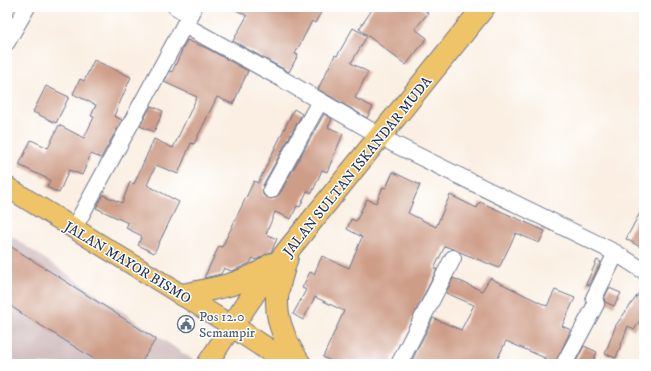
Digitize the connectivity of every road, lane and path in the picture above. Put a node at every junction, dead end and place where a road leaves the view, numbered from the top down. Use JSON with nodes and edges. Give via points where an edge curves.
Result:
{"nodes":[{"id":1,"x":27,"y":7,"type":"edge"},
{"id":2,"x":484,"y":7,"type":"edge"},
{"id":3,"x":186,"y":14,"type":"edge"},
{"id":4,"x":7,"y":42,"type":"edge"},
{"id":5,"x":320,"y":101,"type":"junction"},
{"id":6,"x":381,"y":136,"type":"junction"},
{"id":7,"x":7,"y":187,"type":"edge"},
{"id":8,"x":270,"y":190,"type":"dead end"},
{"id":9,"x":73,"y":230,"type":"junction"},
{"id":10,"x":289,"y":249,"type":"junction"},
{"id":11,"x":616,"y":253,"type":"junction"},
{"id":12,"x":453,"y":258,"type":"dead end"},
{"id":13,"x":644,"y":271,"type":"edge"},
{"id":14,"x":182,"y":295,"type":"junction"},
{"id":15,"x":232,"y":326,"type":"junction"},
{"id":16,"x":207,"y":364,"type":"edge"},
{"id":17,"x":290,"y":364,"type":"edge"},
{"id":18,"x":300,"y":364,"type":"edge"},
{"id":19,"x":398,"y":364,"type":"edge"},
{"id":20,"x":564,"y":364,"type":"edge"}],
"edges":[{"from":1,"to":4,"type":"street"},
{"from":2,"to":6,"type":"highway","name":"JALAN SULTAN ISKANDAR MUDA"},
{"from":3,"to":5,"type":"street"},
{"from":3,"to":9,"type":"street"},
{"from":5,"to":6,"type":"street"},
{"from":5,"to":8,"type":"street"},
{"from":6,"to":10,"type":"highway","name":"JALAN SULTAN ISKANDAR MUDA"},
{"from":6,"to":11,"type":"street"},
{"from":7,"to":9,"type":"main road","name":"JALAN MAYOR BISMO"},
{"from":9,"to":14,"type":"main road","name":"JALAN MAYOR BISMO"},
{"from":10,"to":14,"type":"highway","via":[[266,269],[245,279],[212,290]]},
{"from":10,"to":15,"type":"highway","name":"JALAN SULTAN ISKANDAR MUDA"},
{"from":10,"to":18,"type":"highway","via":[[276,302],[278,318],[293,355]]},
{"from":11,"to":13,"type":"street"},
{"from":11,"to":20,"type":"street","via":[[594,298],[596,304]]},
{"from":12,"to":19,"type":"street"},
{"from":14,"to":15,"type":"main road","name":"JALAN MAYOR BISMO"},
{"from":15,"to":16,"type":"main road"},
{"from":15,"to":17,"type":"highway","name":"JALAN MAYOR BISMO"}]}
